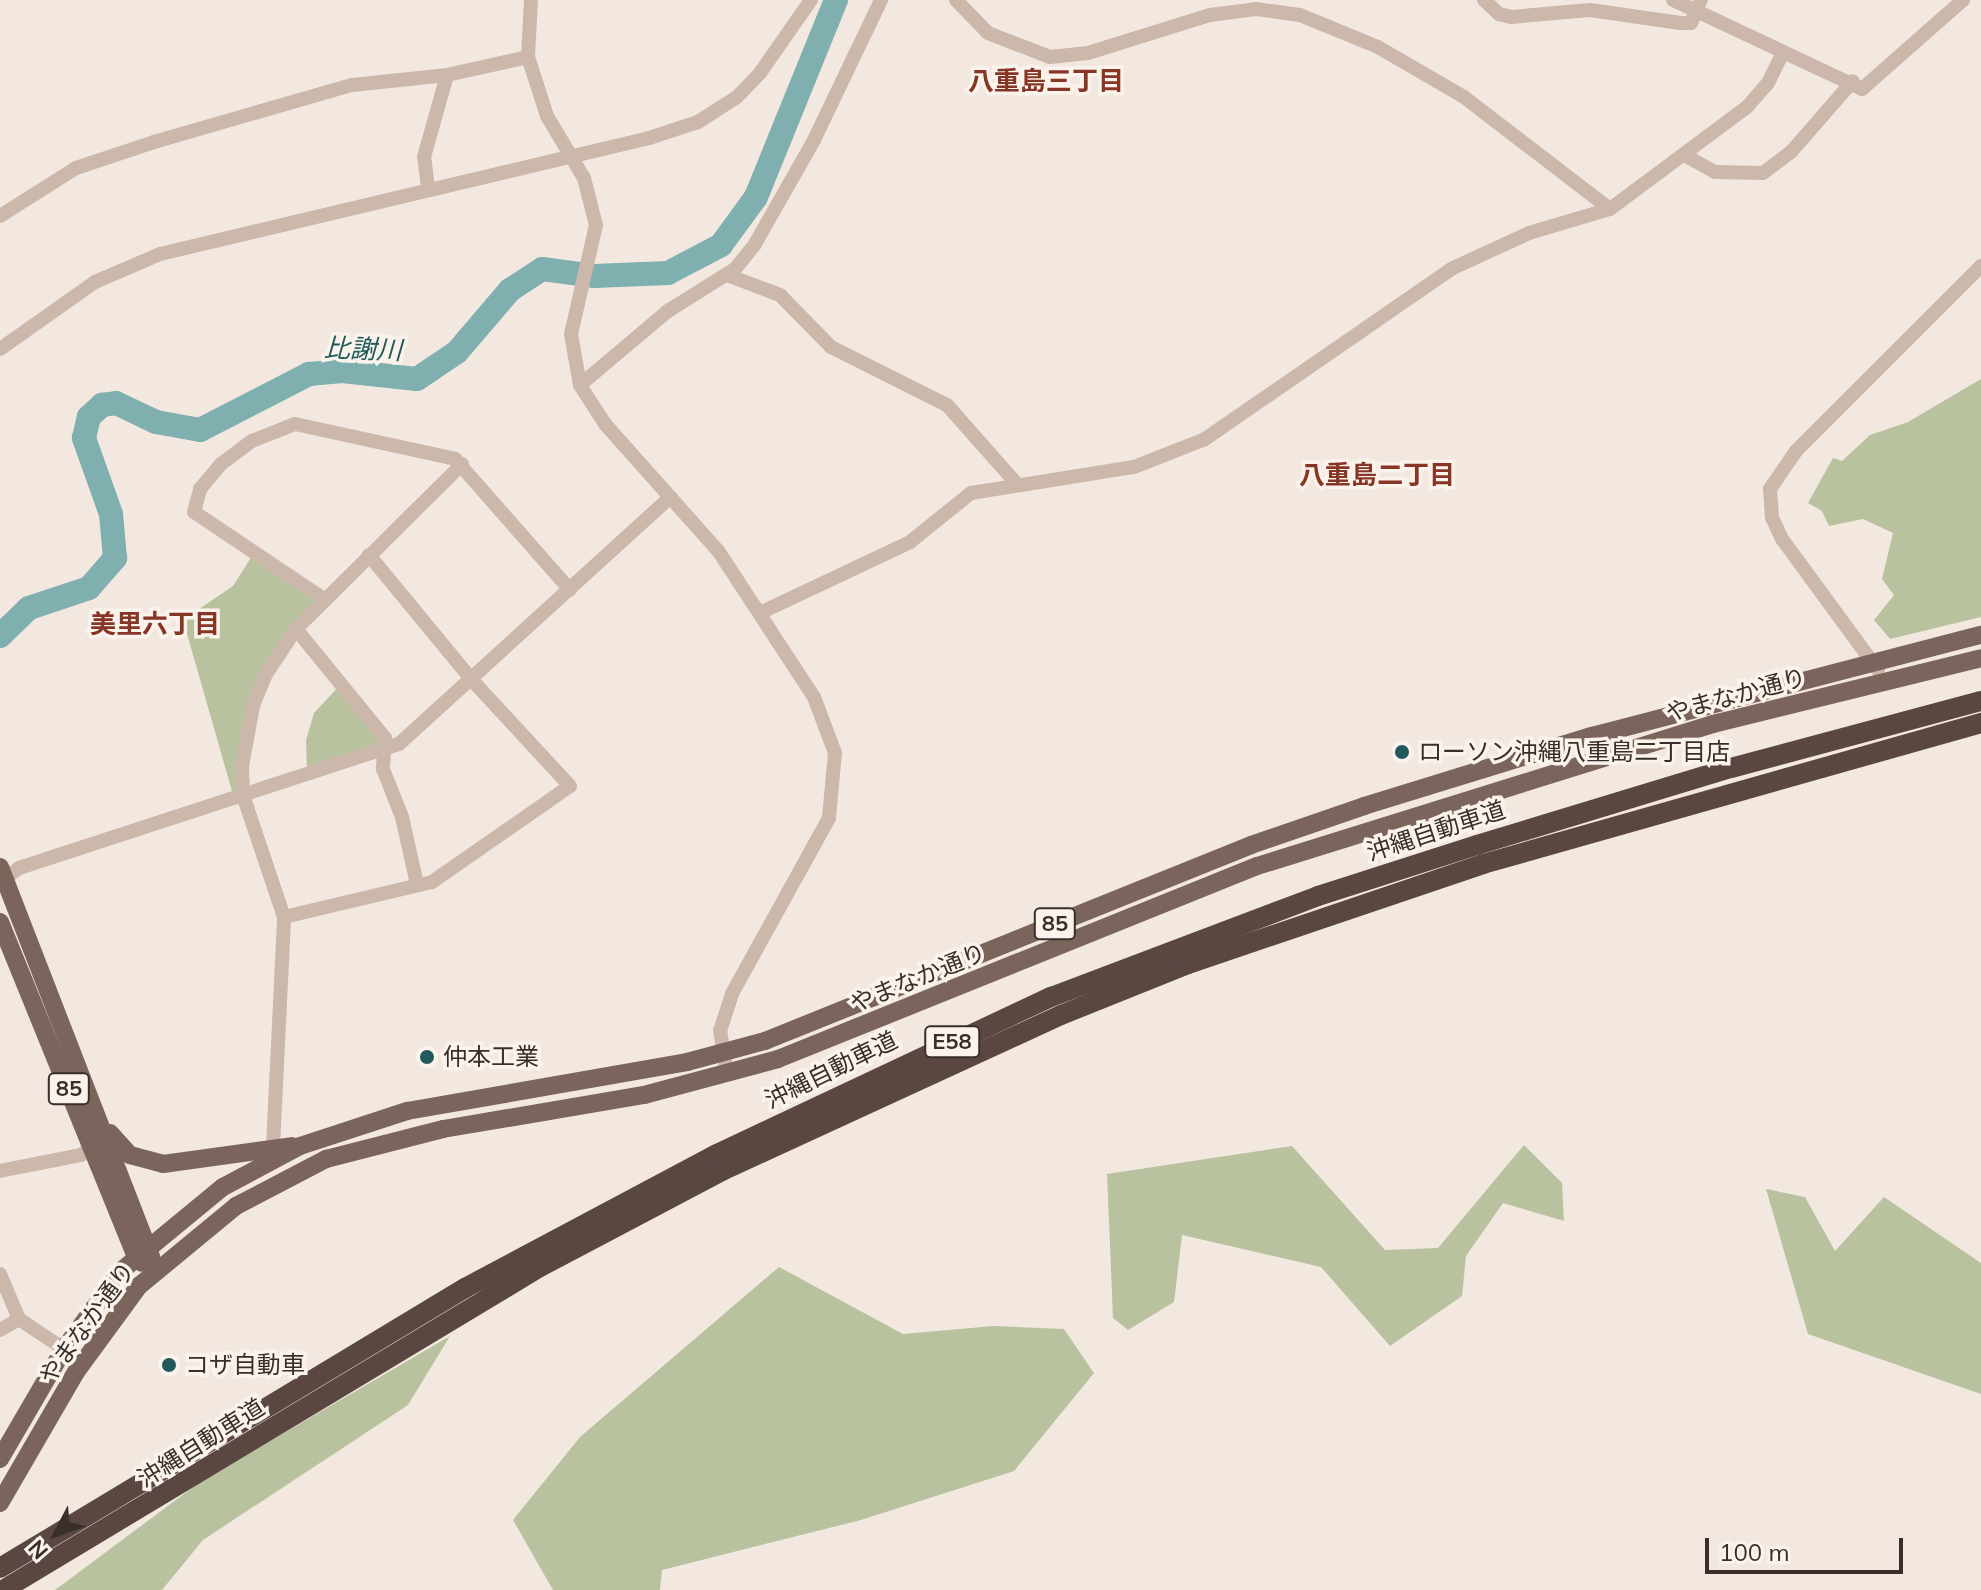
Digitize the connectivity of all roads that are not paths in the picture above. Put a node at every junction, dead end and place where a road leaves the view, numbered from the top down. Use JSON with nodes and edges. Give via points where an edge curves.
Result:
{"nodes":[{"id":1,"x":531,"y":0,"type":"edge"},
{"id":2,"x":811,"y":0,"type":"edge"},
{"id":3,"x":881,"y":0,"type":"edge"},
{"id":4,"x":956,"y":0,"type":"edge"},
{"id":5,"x":1484,"y":0,"type":"edge"},
{"id":6,"x":1673,"y":0,"type":"edge"},
{"id":7,"x":1963,"y":0,"type":"edge"},
{"id":8,"x":1699,"y":6,"type":"edge"},
{"id":9,"x":1782,"y":54,"type":"junction"},
{"id":10,"x":528,"y":57,"type":"junction"},
{"id":11,"x":447,"y":75,"type":"junction"},
{"id":12,"x":1853,"y":81,"type":"junction"},
{"id":13,"x":569,"y":154,"type":"junction"},
{"id":14,"x":1686,"y":156,"type":"junction"},
{"id":15,"x":428,"y":188,"type":"junction"},
{"id":16,"x":1610,"y":209,"type":"junction"},
{"id":17,"x":0,"y":216,"type":"edge"},
{"id":18,"x":1981,"y":266,"type":"edge"},
{"id":19,"x":727,"y":275,"type":"junction"},
{"id":20,"x":0,"y":349,"type":"edge"},
{"id":21,"x":580,"y":385,"type":"junction"},
{"id":22,"x":462,"y":464,"type":"junction"},
{"id":23,"x":1016,"y":483,"type":"junction"},
{"id":24,"x":670,"y":497,"type":"junction"},
{"id":25,"x":369,"y":555,"type":"junction"},
{"id":26,"x":570,"y":590,"type":"junction"},
{"id":27,"x":324,"y":599,"type":"junction"},
{"id":28,"x":760,"y":613,"type":"junction"},
{"id":29,"x":296,"y":629,"type":"junction"},
{"id":30,"x":1981,"y":635,"type":"edge"},
{"id":31,"x":1981,"y":658,"type":"edge"},
{"id":32,"x":1876,"y":660,"type":"junction"},
{"id":33,"x":472,"y":680,"type":"junction"},
{"id":34,"x":1882,"y":682,"type":"junction"},
{"id":35,"x":1981,"y":701,"type":"edge"},
{"id":36,"x":1981,"y":723,"type":"edge"},
{"id":37,"x":386,"y":747,"type":"junction"},
{"id":38,"x":243,"y":795,"type":"junction"},
{"id":39,"x":1251,"y":845,"type":"junction"},
{"id":40,"x":1257,"y":866,"type":"junction"},
{"id":41,"x":2,"y":876,"type":"edge"},
{"id":42,"x":417,"y":884,"type":"junction"},
{"id":43,"x":284,"y":917,"type":"junction"},
{"id":44,"x":0,"y":922,"type":"edge"},
{"id":45,"x":725,"y":1053,"type":"junction"},
{"id":46,"x":727,"y":1074,"type":"junction"},
{"id":47,"x":103,"y":1125,"type":"junction"},
{"id":48,"x":93,"y":1146,"type":"junction"},
{"id":49,"x":273,"y":1146,"type":"junction"},
{"id":50,"x":300,"y":1146,"type":"junction"},
{"id":51,"x":0,"y":1171,"type":"edge"},
{"id":52,"x":142,"y":1251,"type":"junction"},
{"id":53,"x":154,"y":1272,"type":"junction"},
{"id":54,"x":0,"y":1274,"type":"edge"},
{"id":55,"x":19,"y":1319,"type":"junction"},
{"id":56,"x":0,"y":1330,"type":"edge"},
{"id":57,"x":64,"y":1349,"type":"junction"},
{"id":58,"x":6,"y":1430,"type":"edge"},
{"id":59,"x":0,"y":1459,"type":"edge"},
{"id":60,"x":0,"y":1503,"type":"edge"},
{"id":61,"x":3,"y":1578,"type":"edge"}],
"edges":[{"from":1,"to":10,"type":"street"},
{"from":2,"to":13,"type":"street","via":[[760,73],[737,97],[698,122]]},
{"from":3,"to":19,"type":"street","via":[[807,153],[755,244]]},
{"from":4,"to":16,"type":"street","via":[[988,33],[1050,57],[1088,53],[1210,15],[1256,9],[1300,15],[1378,47],[1453,90]]},
{"from":5,"to":8,"type":"street","via":[[1511,17],[1590,10],[1680,23],[1691,23]]},
{"from":6,"to":8,"type":"street"},
{"from":7,"to":12,"type":"street","via":[[1862,89]]},
{"from":8,"to":9,"type":"street"},
{"from":9,"to":12,"type":"street"},
{"from":9,"to":14,"type":"street","via":[[1768,83],[1747,107]]},
{"from":10,"to":11,"type":"street"},
{"from":10,"to":13,"type":"street","via":[[547,116]]},
{"from":11,"to":15,"type":"street","via":[[424,157]]},
{"from":11,"to":17,"type":"street","via":[[352,85],[154,142],[76,168]]},
{"from":12,"to":14,"type":"street","via":[[1791,152],[1763,173],[1715,172]]},
{"from":13,"to":15,"type":"street"},
{"from":13,"to":21,"type":"street","via":[[594,203],[592,254],[571,334]]},
{"from":14,"to":16,"type":"street"},
{"from":15,"to":20,"type":"street","via":[[134,263],[95,282]]},
{"from":16,"to":23,"type":"street","via":[[1529,233],[1453,268],[1205,439],[1092,476]]},
{"from":18,"to":32,"type":"street","via":[[1796,451],[1770,489],[1772,518],[1782,539]]},
{"from":19,"to":21,"type":"street","via":[[668,311]]},
{"from":19,"to":23,"type":"street","via":[[780,295],[831,347],[947,405]]},
{"from":21,"to":24,"type":"street","via":[[605,424]]},
{"from":22,"to":25,"type":"street"},
{"from":22,"to":26,"type":"street"},
{"from":22,"to":27,"type":"street","via":[[421,448],[295,424],[240,448],[213,472],[193,504],[194,512]]},
{"from":23,"to":28,"type":"street","via":[[971,493],[910,542]]},
{"from":24,"to":26,"type":"street"},
{"from":24,"to":28,"type":"street","via":[[719,552]]},
{"from":25,"to":27,"type":"street"},
{"from":25,"to":33,"type":"street"},
{"from":26,"to":33,"type":"street"},
{"from":27,"to":29,"type":"street"},
{"from":28,"to":45,"type":"street","via":[[796,665],[828,729],[834,789],[829,818],[813,851],[732,994],[720,1030]]},
{"from":29,"to":37,"type":"street","via":[[374,722]]},
{"from":29,"to":38,"type":"street","via":[[265,676],[253,706],[242,766]]},
{"from":30,"to":32,"type":"main road","name":"やまなか通り","number":"85"},
{"from":31,"to":34,"type":"main road","name":"やまなか通り","number":"85"},
{"from":32,"to":34,"type":"street"},
{"from":32,"to":39,"type":"main road","name":"やまなか通り","number":"85","via":[[1483,768]]},
{"from":33,"to":37,"type":"street","via":[[399,744]]},
{"from":33,"to":42,"type":"street","via":[[570,786],[450,872]]},
{"from":34,"to":40,"type":"main road","name":"やまなか通り","number":"85","via":[[1667,737]]},
{"from":35,"to":61,"type":"highway","name":"沖縄自動車道","number":"E58","via":[[1731,768],[1434,858],[1195,940],[1051,997],[717,1154],[465,1288]]},
{"from":36,"to":61,"type":"highway","name":"沖縄自動車道","number":"E58","via":[[1483,864],[1188,964],[1061,1015],[724,1170],[540,1267]]},
{"from":37,"to":38,"type":"street"},
{"from":37,"to":42,"type":"street","via":[[383,769],[402,817]]},
{"from":38,"to":41,"type":"street"},
{"from":38,"to":43,"type":"street"},
{"from":39,"to":40,"type":"main road"},
{"from":39,"to":45,"type":"main road","name":"やまなか通り","number":"85"},
{"from":40,"to":46,"type":"main road","name":"やまなか通り","number":"85","via":[[881,1020]]},
{"from":41,"to":47,"type":"main road","number":"85"},
{"from":42,"to":43,"type":"street"},
{"from":43,"to":49,"type":"street"},
{"from":44,"to":48,"type":"main road","number":"85"},
{"from":45,"to":46,"type":"street"},
{"from":45,"to":50,"type":"main road","name":"やまなか通り","number":"85","via":[[407,1111]]},
{"from":46,"to":53,"type":"main road","name":"やまなか通り","number":"85","via":[[644,1095],[443,1129],[326,1159],[236,1206]]},
{"from":47,"to":49,"type":"main road","via":[[130,1155],[163,1164]]},
{"from":47,"to":52,"type":"main road","number":"85"},
{"from":48,"to":51,"type":"street","via":[[81,1155]]},
{"from":48,"to":52,"type":"main road","number":"85"},
{"from":49,"to":50,"type":"main road"},
{"from":50,"to":52,"type":"main road","name":"やまなか通り","number":"85","via":[[223,1187]]},
{"from":52,"to":53,"type":"main road","number":"85"},
{"from":52,"to":57,"type":"main road","name":"やまなか通り","number":"85","via":[[103,1292]]},
{"from":53,"to":60,"type":"main road","name":"やまなか通り","number":"85","via":[[76,1372]]},
{"from":54,"to":55,"type":"street"},
{"from":55,"to":56,"type":"street"},
{"from":55,"to":57,"type":"street"},
{"from":57,"to":58,"type":"main road","name":"やまなか通り","number":"85"},
{"from":58,"to":59,"type":"main road","name":"やまなか通り","number":"85"}]}
